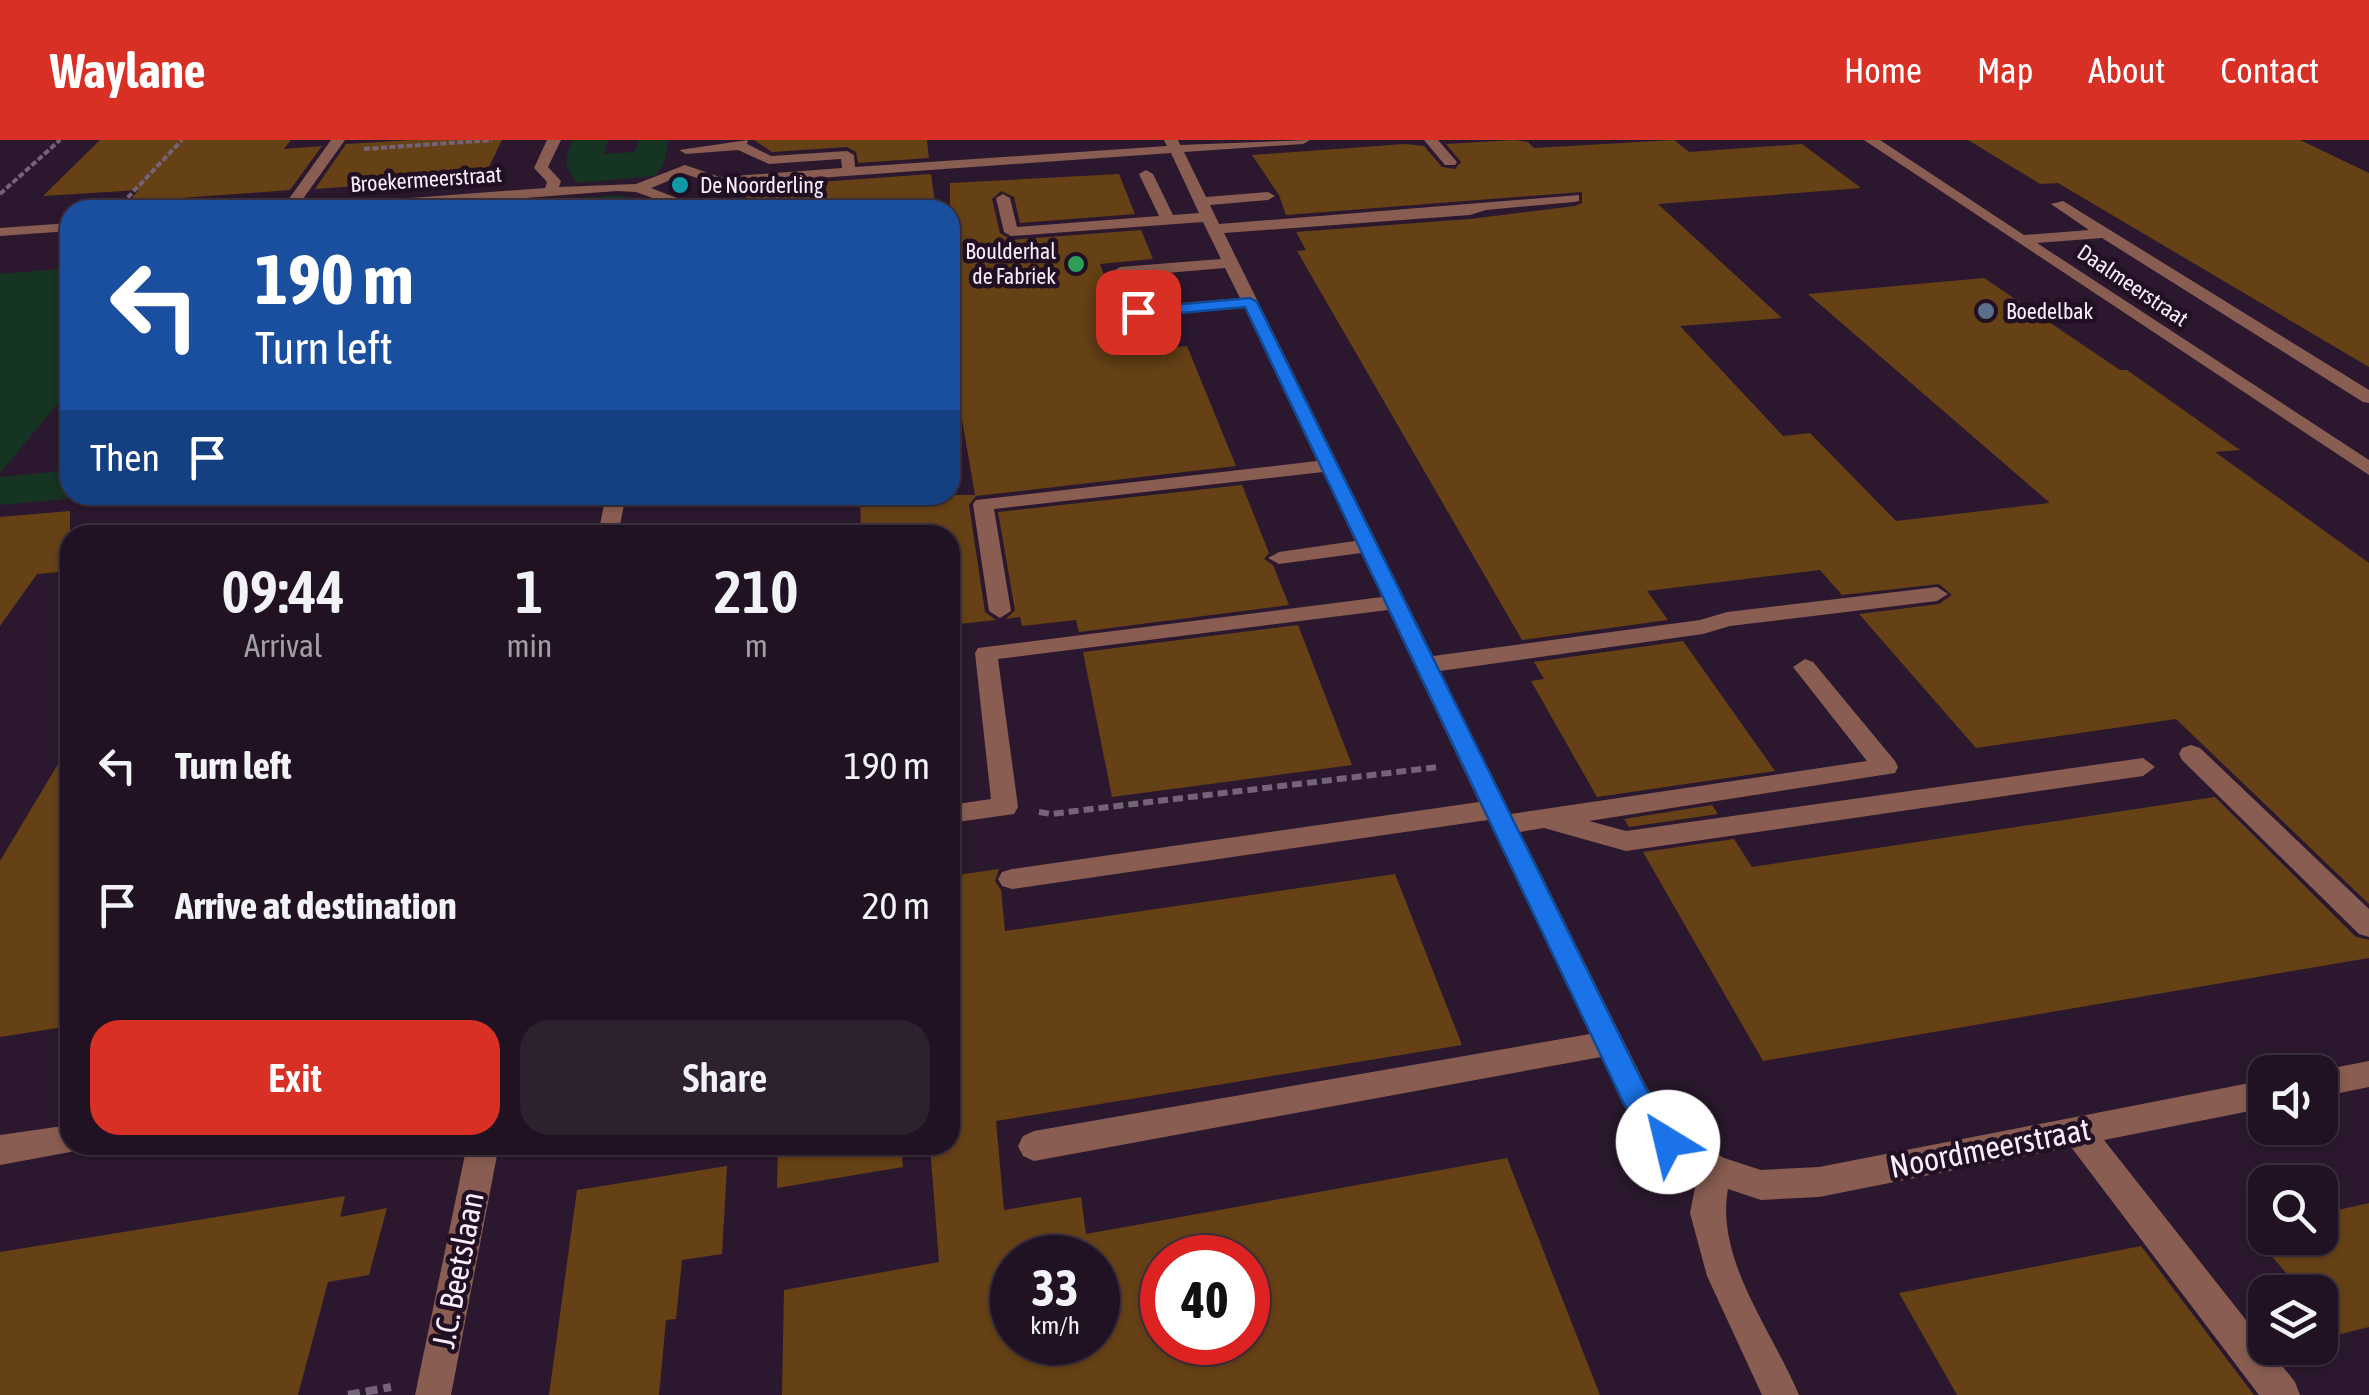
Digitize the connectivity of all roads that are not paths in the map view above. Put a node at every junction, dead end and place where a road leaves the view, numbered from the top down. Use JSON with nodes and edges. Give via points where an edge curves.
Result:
{"nodes":[{"id":1,"x":554,"y":140,"type":"edge"},
{"id":2,"x":1304,"y":140,"type":"edge"},
{"id":3,"x":1431,"y":140,"type":"edge"},
{"id":4,"x":1872,"y":140,"type":"edge"},
{"id":5,"x":740,"y":143,"type":"edge"},
{"id":6,"x":686,"y":145,"type":"edge"},
{"id":7,"x":1173,"y":145,"type":"edge"},
{"id":8,"x":334,"y":146,"type":"edge"},
{"id":9,"x":1100,"y":147,"type":"edge"},
{"id":10,"x":1450,"y":162,"type":"dead end"},
{"id":11,"x":685,"y":169,"type":"junction"},
{"id":12,"x":849,"y":172,"type":"junction"},
{"id":13,"x":1146,"y":174,"type":"dead end"},
{"id":14,"x":718,"y":181,"type":"junction"},
{"id":15,"x":638,"y":188,"type":"junction"},
{"id":16,"x":703,"y":188,"type":"dead end"},
{"id":17,"x":551,"y":192,"type":"junction"},
{"id":18,"x":687,"y":194,"type":"dead end"},
{"id":19,"x":1268,"y":196,"type":"dead end"},
{"id":20,"x":1003,"y":198,"type":"dead end"},
{"id":21,"x":1574,"y":198,"type":"dead end"},
{"id":22,"x":295,"y":200,"type":"edge"},
{"id":23,"x":441,"y":200,"type":"edge"},
{"id":24,"x":661,"y":200,"type":"edge"},
{"id":25,"x":680,"y":200,"type":"edge"},
{"id":26,"x":2058,"y":204,"type":"dead end"},
{"id":27,"x":1208,"y":216,"type":"junction"},
{"id":28,"x":1168,"y":220,"type":"junction"},
{"id":29,"x":60,"y":228,"type":"edge"},
{"id":30,"x":0,"y":232,"type":"edge"},
{"id":31,"x":2104,"y":233,"type":"junction"},
{"id":32,"x":2024,"y":240,"type":"junction"},
{"id":33,"x":1231,"y":263,"type":"junction"},
{"id":34,"x":1120,"y":272,"type":"dead end"},
{"id":35,"x":1250,"y":302,"type":"junction"},
{"id":36,"x":1138,"y":312,"type":"dead end"},
{"id":37,"x":2369,"y":398,"type":"edge"},
{"id":38,"x":1329,"y":466,"type":"junction"},
{"id":39,"x":2369,"y":470,"type":"edge"},
{"id":40,"x":1368,"y":546,"type":"junction"},
{"id":41,"x":1279,"y":558,"type":"dead end"},
{"id":42,"x":1937,"y":594,"type":"dead end"},
{"id":43,"x":1396,"y":602,"type":"junction"},
{"id":44,"x":1000,"y":610,"type":"dead end"},
{"id":45,"x":1426,"y":664,"type":"junction"},
{"id":46,"x":1805,"y":667,"type":"dead end"},
{"id":47,"x":2190,"y":754,"type":"dead end"},
{"id":48,"x":2143,"y":766,"type":"dead end"},
{"id":49,"x":960,"y":813,"type":"edge"},
{"id":50,"x":1500,"y":817,"type":"junction"},
{"id":51,"x":1544,"y":819,"type":"junction"},
{"id":52,"x":1012,"y":878,"type":"dead end"},
{"id":53,"x":2369,"y":926,"type":"edge"},
{"id":54,"x":1610,"y":1043,"type":"junction"},
{"id":55,"x":2369,"y":1074,"type":"edge"},
{"id":56,"x":2338,"y":1080,"type":"edge"},
{"id":57,"x":2248,"y":1097,"type":"edge"},
{"id":58,"x":2078,"y":1130,"type":"junction"},
{"id":59,"x":60,"y":1141,"type":"edge"},
{"id":60,"x":1034,"y":1146,"type":"dead end"},
{"id":61,"x":0,"y":1150,"type":"edge"},
{"id":62,"x":481,"y":1155,"type":"edge"},
{"id":63,"x":1715,"y":1170,"type":"junction"},
{"id":64,"x":433,"y":1395,"type":"edge"},
{"id":65,"x":1780,"y":1395,"type":"edge"},
{"id":66,"x":2282,"y":1395,"type":"edge"}],
"edges":[{"from":1,"to":17,"type":"street","name":"Broekermeerstraat","via":[[541,168],[554,181]]},
{"from":2,"to":7,"type":"street"},
{"from":3,"to":10,"type":"street"},
{"from":4,"to":32,"type":"street","name":"Daalmeerstraat"},
{"from":5,"to":6,"type":"street"},
{"from":5,"to":12,"type":"street","via":[[768,160],[847,155]]},
{"from":6,"to":11,"type":"street"},
{"from":7,"to":9,"type":"street"},
{"from":7,"to":27,"type":"street","name":"Noordmeerstraat"},
{"from":8,"to":22,"type":"street"},
{"from":9,"to":12,"type":"street"},
{"from":11,"to":14,"type":"street"},
{"from":11,"to":15,"type":"street"},
{"from":12,"to":14,"type":"street"},
{"from":13,"to":28,"type":"street"},
{"from":14,"to":16,"type":"street"},
{"from":15,"to":17,"type":"street","name":"Broekermeerstraat"},
{"from":15,"to":24,"type":"street"},
{"from":17,"to":23,"type":"street","name":"Broekermeerstraat"},
{"from":18,"to":25,"type":"street"},
{"from":19,"to":27,"type":"street"},
{"from":20,"to":28,"type":"street","via":[[1011,232]]},
{"from":21,"to":27,"type":"street","via":[[1470,211]]},
{"from":26,"to":31,"type":"street"},
{"from":27,"to":28,"type":"street"},
{"from":27,"to":33,"type":"street","name":"Noordmeerstraat"},
{"from":29,"to":30,"type":"street"},
{"from":31,"to":32,"type":"street"},
{"from":31,"to":37,"type":"street"},
{"from":32,"to":39,"type":"street","name":"Daalmeerstraat"},
{"from":33,"to":34,"type":"street"},
{"from":33,"to":35,"type":"street","name":"Noordmeerstraat"},
{"from":35,"to":36,"type":"street"},
{"from":35,"to":38,"type":"street","name":"Noordmeerstraat"},
{"from":38,"to":40,"type":"street","name":"Noordmeerstraat"},
{"from":38,"to":44,"type":"street","via":[[983,504]]},
{"from":40,"to":41,"type":"street"},
{"from":40,"to":43,"type":"street","name":"Noordmeerstraat"},
{"from":42,"to":45,"type":"street"},
{"from":43,"to":45,"type":"street","name":"Noordmeerstraat"},
{"from":43,"to":49,"type":"street","via":[[986,653],[1005,806]]},
{"from":45,"to":50,"type":"street","name":"Noordmeerstraat"},
{"from":46,"to":51,"type":"street","via":[[1886,768]]},
{"from":47,"to":53,"type":"street"},
{"from":48,"to":51,"type":"street","via":[[1626,841]]},
{"from":50,"to":51,"type":"street"},
{"from":50,"to":52,"type":"street"},
{"from":50,"to":54,"type":"street","name":"Noordmeerstraat"},
{"from":54,"to":60,"type":"street"},
{"from":54,"to":63,"type":"street","name":"Noordmeerstraat","via":[[1634,1096],[1668,1142]]},
{"from":55,"to":56,"type":"street"},
{"from":57,"to":58,"type":"street","name":"Noordmeerstraat"},
{"from":58,"to":63,"type":"street","name":"Noordmeerstraat","via":[[1819,1182],[1762,1185]]},
{"from":58,"to":66,"type":"street"},
{"from":59,"to":61,"type":"street"},
{"from":62,"to":64,"type":"street","name":"J.C. Beetslaan"},
{"from":63,"to":65,"type":"street","via":[[1707,1213],[1724,1276]]}]}
